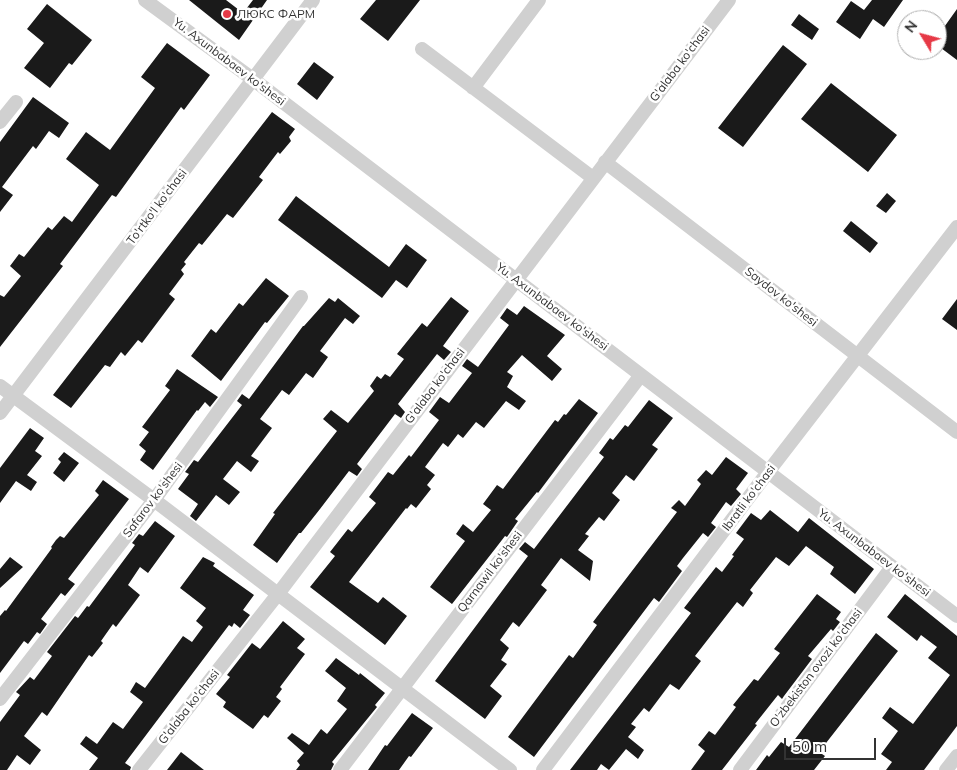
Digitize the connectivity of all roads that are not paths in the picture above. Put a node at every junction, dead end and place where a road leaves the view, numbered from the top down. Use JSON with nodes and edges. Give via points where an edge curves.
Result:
{"nodes":[{"id":1,"x":145,"y":0,"type":"edge"},
{"id":2,"x":313,"y":0,"type":"edge"},
{"id":3,"x":539,"y":0,"type":"edge"},
{"id":4,"x":729,"y":0,"type":"edge"},
{"id":5,"x":422,"y":49,"type":"dead end"},
{"id":6,"x":254,"y":80,"type":"junction"},
{"id":7,"x":473,"y":88,"type":"junction"},
{"id":8,"x":16,"y":102,"type":"dead end"},
{"id":9,"x":0,"y":122,"type":"edge"},
{"id":10,"x":605,"y":162,"type":"junction"},
{"id":11,"x":593,"y":178,"type":"junction"},
{"id":12,"x":957,"y":227,"type":"edge"},
{"id":13,"x":515,"y":279,"type":"junction"},
{"id":14,"x":301,"y":297,"type":"dead end"},
{"id":15,"x":857,"y":356,"type":"junction"},
{"id":16,"x":641,"y":375,"type":"junction"},
{"id":17,"x":0,"y":386,"type":"edge"},
{"id":18,"x":13,"y":396,"type":"junction"},
{"id":19,"x":0,"y":413,"type":"edge"},
{"id":20,"x":957,"y":432,"type":"edge"},
{"id":21,"x":768,"y":472,"type":"junction"},
{"id":22,"x":154,"y":500,"type":"junction"},
{"id":23,"x":892,"y":566,"type":"junction"},
{"id":24,"x":278,"y":594,"type":"junction"},
{"id":25,"x":957,"y":616,"type":"edge"},
{"id":26,"x":401,"y":688,"type":"junction"},
{"id":27,"x":0,"y":700,"type":"edge"},
{"id":28,"x":957,"y":756,"type":"edge"},
{"id":29,"x":139,"y":770,"type":"edge"},
{"id":30,"x":340,"y":770,"type":"edge"},
{"id":31,"x":510,"y":770,"type":"edge"},
{"id":32,"x":543,"y":770,"type":"edge"},
{"id":33,"x":740,"y":770,"type":"edge"},
{"id":34,"x":946,"y":770,"type":"edge"}],
"edges":[{"from":1,"to":6,"type":"street","name":"Yu. Axunbabaev ko'shesi"},
{"from":2,"to":6,"type":"street","name":"To'rtko'l ko'chasi"},
{"from":3,"to":7,"type":"street"},
{"from":4,"to":10,"type":"street","name":"G'alaba ko'chasi"},
{"from":5,"to":7,"type":"street"},
{"from":6,"to":13,"type":"street","name":"Yu. Axunbabaev ko'shesi"},
{"from":6,"to":18,"type":"street","name":"To'rtko'l ko'chasi"},
{"from":7,"to":11,"type":"street"},
{"from":8,"to":9,"type":"street"},
{"from":10,"to":11,"type":"street","name":"G'alaba ko'chasi"},
{"from":10,"to":15,"type":"street","name":"Saydov ko'shesi"},
{"from":11,"to":13,"type":"street","name":"G'alaba ko'chasi"},
{"from":12,"to":15,"type":"street","name":"Ibratli ko'chasi"},
{"from":13,"to":16,"type":"street","name":"Yu. Axunbabaev ko'shesi"},
{"from":13,"to":24,"type":"street","name":"G'alaba ko'chasi"},
{"from":14,"to":22,"type":"street","name":"Safarov ko'shesi"},
{"from":15,"to":20,"type":"street","name":"Saydov ko'shesi"},
{"from":15,"to":21,"type":"street","name":"Ibratli ko'chasi"},
{"from":16,"to":21,"type":"street","name":"Yu. Axunbabaev ko'shesi"},
{"from":16,"to":26,"type":"street","name":"Qarnawil ko'shesi"},
{"from":17,"to":18,"type":"street"},
{"from":18,"to":19,"type":"street","name":"To'rtko'l ko'chasi"},
{"from":18,"to":22,"type":"street"},
{"from":21,"to":23,"type":"street","name":"Yu. Axunbabaev ko'shesi"},
{"from":21,"to":32,"type":"street","name":"Ibratli ko'chasi"},
{"from":22,"to":24,"type":"street"},
{"from":22,"to":27,"type":"street","name":"Safarov ko'shesi"},
{"from":23,"to":25,"type":"street","name":"Yu. Axunbabaev ko'shesi"},
{"from":23,"to":33,"type":"street","name":"O'zbekiston ovozi ko'chasi"},
{"from":24,"to":26,"type":"street"},
{"from":24,"to":29,"type":"street","name":"G'alaba ko'chasi"},
{"from":26,"to":30,"type":"street","name":"Qarnawil ko'shesi"},
{"from":26,"to":31,"type":"street"},
{"from":28,"to":34,"type":"street"}]}
